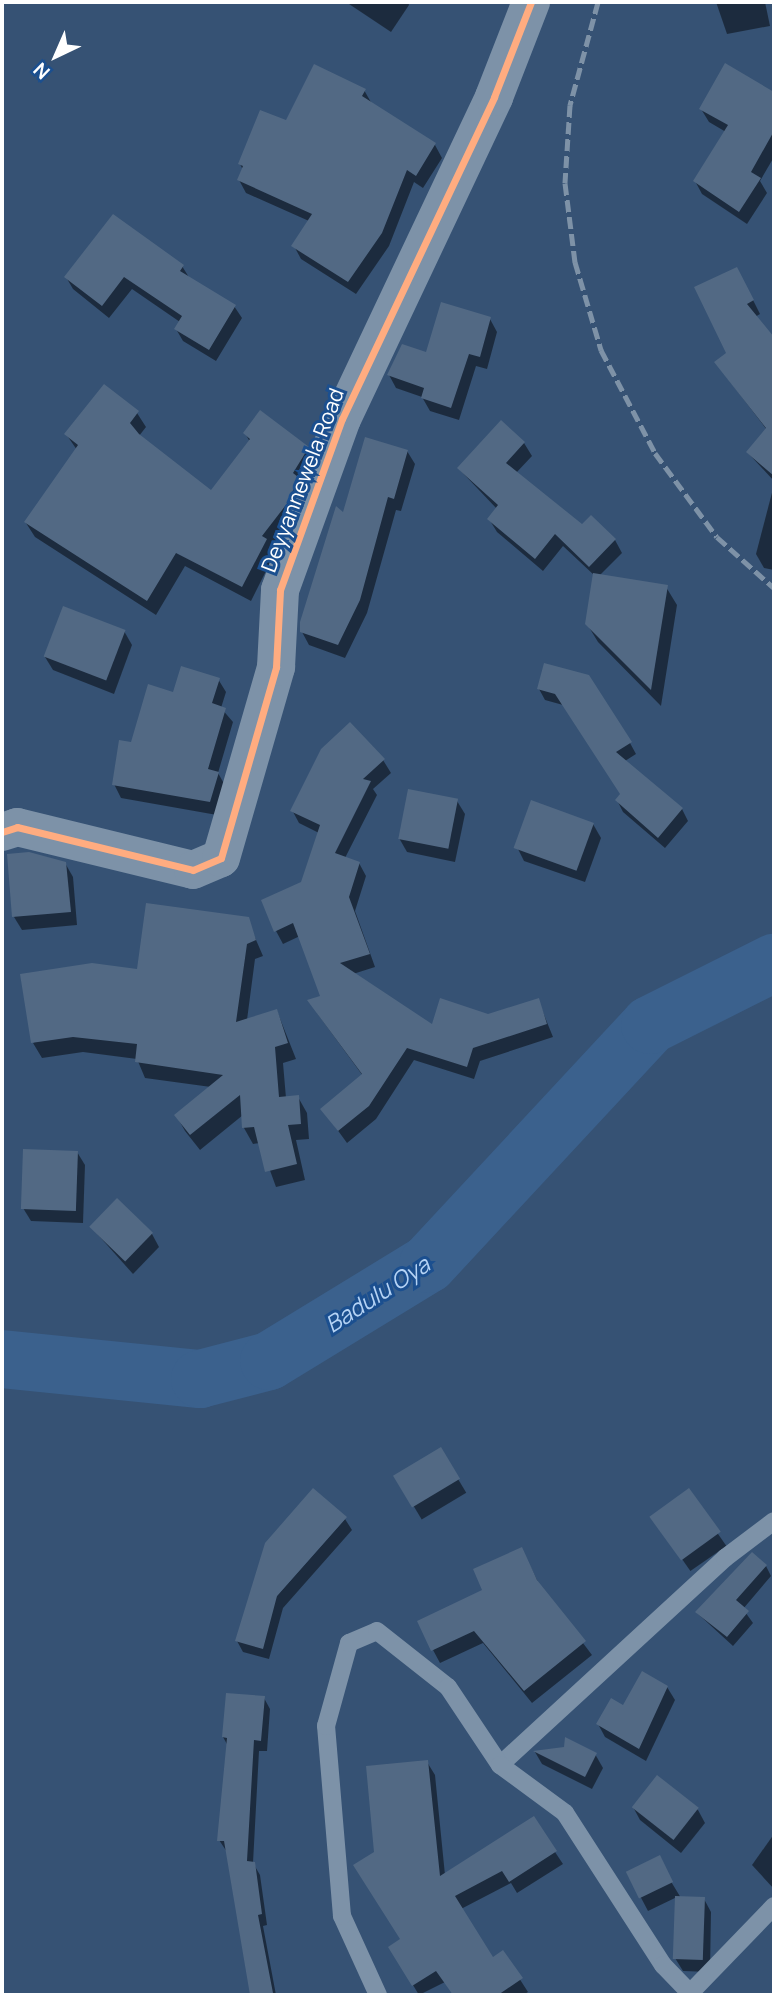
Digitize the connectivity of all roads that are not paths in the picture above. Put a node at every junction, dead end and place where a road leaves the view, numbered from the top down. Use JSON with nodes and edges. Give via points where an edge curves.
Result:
{"nodes":[{"id":1,"x":531,"y":2,"type":"edge"},
{"id":2,"x":2,"y":832,"type":"edge"},
{"id":3,"x":774,"y":1521,"type":"edge"},
{"id":4,"x":500,"y":1765,"type":"junction"},
{"id":5,"x":774,"y":1906,"type":"edge"},
{"id":6,"x":692,"y":1993,"type":"edge"},
{"id":7,"x":378,"y":1995,"type":"edge"}],
"edges":[{"from":1,"to":2,"type":"street","name":"Deyyannewela Road","via":[[494,97],[342,419],[324,467],[280,590],[276,667],[221,858],[193,870],[17,827]]},
{"from":3,"to":4,"type":"lane","via":[[725,1558]]},
{"from":4,"to":6,"type":"lane","via":[[565,1813],[663,1965]]},
{"from":4,"to":7,"type":"lane","via":[[448,1686],[377,1631],[349,1643],[326,1726],[327,1740],[342,1916]]},
{"from":5,"to":6,"type":"lane"}]}
